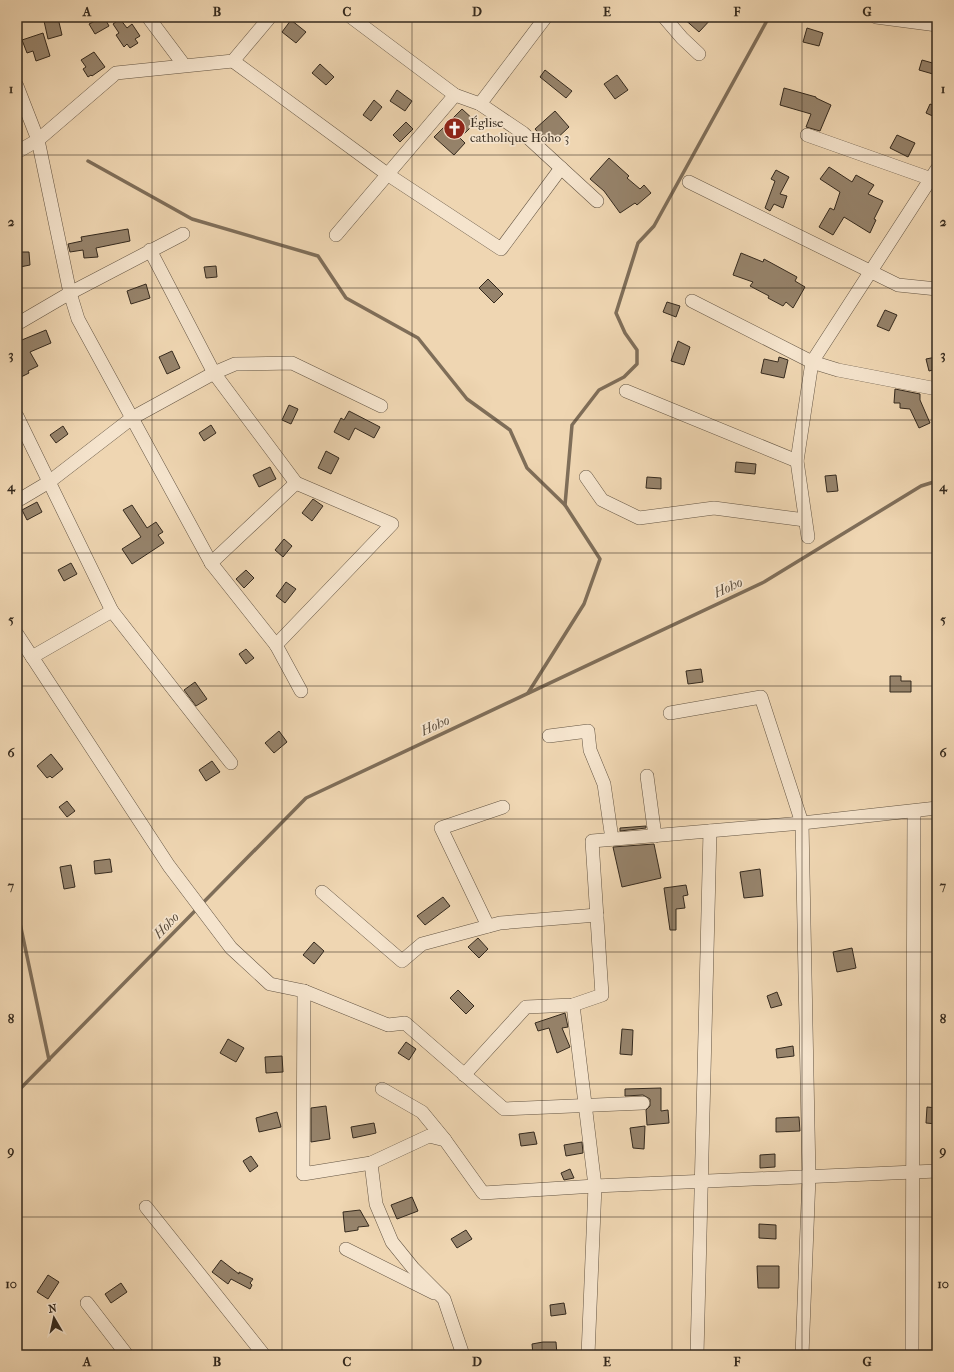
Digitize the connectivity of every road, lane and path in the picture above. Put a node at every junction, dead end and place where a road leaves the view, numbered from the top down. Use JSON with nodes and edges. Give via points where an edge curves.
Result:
{"nodes":[{"id":1,"x":148,"y":17,"type":"edge"},
{"id":2,"x":270,"y":17,"type":"edge"},
{"id":3,"x":351,"y":17,"type":"edge"},
{"id":4,"x":664,"y":17,"type":"edge"},
{"id":5,"x":876,"y":17,"type":"edge"},
{"id":6,"x":545,"y":18,"type":"edge"},
{"id":7,"x":937,"y":25,"type":"edge"},
{"id":8,"x":699,"y":54,"type":"dead end"},
{"id":9,"x":233,"y":61,"type":"junction"},
{"id":10,"x":184,"y":65,"type":"junction"},
{"id":11,"x":17,"y":86,"type":"edge"},
{"id":12,"x":455,"y":95,"type":"junction"},
{"id":13,"x":480,"y":104,"type":"junction"},
{"id":14,"x":807,"y":135,"type":"dead end"},
{"id":15,"x":38,"y":140,"type":"junction"},
{"id":16,"x":17,"y":152,"type":"edge"},
{"id":17,"x":561,"y":168,"type":"junction"},
{"id":18,"x":387,"y":174,"type":"junction"},
{"id":19,"x":935,"y":177,"type":"edge"},
{"id":20,"x":689,"y":182,"type":"dead end"},
{"id":21,"x":597,"y":201,"type":"dead end"},
{"id":22,"x":183,"y":234,"type":"dead end"},
{"id":23,"x":336,"y":235,"type":"dead end"},
{"id":24,"x":150,"y":250,"type":"junction"},
{"id":25,"x":870,"y":272,"type":"junction"},
{"id":26,"x":937,"y":289,"type":"edge"},
{"id":27,"x":70,"y":293,"type":"junction"},
{"id":28,"x":692,"y":301,"type":"dead end"},
{"id":29,"x":17,"y":324,"type":"edge"},
{"id":30,"x":812,"y":362,"type":"junction"},
{"id":31,"x":214,"y":373,"type":"junction"},
{"id":32,"x":937,"y":389,"type":"edge"},
{"id":33,"x":626,"y":391,"type":"dead end"},
{"id":34,"x":381,"y":406,"type":"dead end"},
{"id":35,"x":17,"y":416,"type":"edge"},
{"id":36,"x":132,"y":418,"type":"junction"},
{"id":37,"x":797,"y":461,"type":"junction"},
{"id":38,"x":586,"y":478,"type":"dead end"},
{"id":39,"x":49,"y":482,"type":"junction"},
{"id":40,"x":296,"y":483,"type":"junction"},
{"id":41,"x":17,"y":501,"type":"edge"},
{"id":42,"x":806,"y":520,"type":"junction"},
{"id":43,"x":808,"y":537,"type":"dead end"},
{"id":44,"x":211,"y":563,"type":"junction"},
{"id":45,"x":112,"y":611,"type":"junction"},
{"id":46,"x":17,"y":634,"type":"edge"},
{"id":47,"x":276,"y":645,"type":"junction"},
{"id":48,"x":25,"y":654,"type":"edge"},
{"id":49,"x":301,"y":691,"type":"dead end"},
{"id":50,"x":670,"y":712,"type":"dead end"},
{"id":51,"x":549,"y":736,"type":"dead end"},
{"id":52,"x":231,"y":763,"type":"dead end"},
{"id":53,"x":647,"y":776,"type":"dead end"},
{"id":54,"x":503,"y":806,"type":"dead end"},
{"id":55,"x":937,"y":808,"type":"edge"},
{"id":56,"x":914,"y":811,"type":"junction"},
{"id":57,"x":802,"y":823,"type":"junction"},
{"id":58,"x":710,"y":831,"type":"junction"},
{"id":59,"x":655,"y":836,"type":"junction"},
{"id":60,"x":612,"y":839,"type":"junction"},
{"id":61,"x":322,"y":892,"type":"dead end"},
{"id":62,"x":597,"y":915,"type":"junction"},
{"id":63,"x":488,"y":926,"type":"junction"},
{"id":64,"x":304,"y":991,"type":"junction"},
{"id":65,"x":573,"y":1005,"type":"junction"},
{"id":66,"x":464,"y":1075,"type":"junction"},
{"id":67,"x":382,"y":1089,"type":"dead end"},
{"id":68,"x":644,"y":1103,"type":"dead end"},
{"id":69,"x":585,"y":1106,"type":"junction"},
{"id":70,"x":445,"y":1140,"type":"junction"},
{"id":71,"x":371,"y":1163,"type":"junction"},
{"id":72,"x":937,"y":1171,"type":"edge"},
{"id":73,"x":914,"y":1172,"type":"junction"},
{"id":74,"x":809,"y":1177,"type":"junction"},
{"id":75,"x":702,"y":1181,"type":"junction"},
{"id":76,"x":595,"y":1186,"type":"junction"},
{"id":77,"x":146,"y":1207,"type":"dead end"},
{"id":78,"x":346,"y":1249,"type":"dead end"},
{"id":79,"x":444,"y":1299,"type":"junction"},
{"id":80,"x":87,"y":1303,"type":"dead end"},
{"id":81,"x":127,"y":1355,"type":"edge"},
{"id":82,"x":264,"y":1355,"type":"edge"},
{"id":83,"x":462,"y":1355,"type":"edge"},
{"id":84,"x":588,"y":1355,"type":"edge"},
{"id":85,"x":697,"y":1355,"type":"edge"},
{"id":86,"x":802,"y":1355,"type":"edge"},
{"id":87,"x":912,"y":1355,"type":"edge"}],
"edges":[{"from":1,"to":10,"type":"street"},
{"from":2,"to":9,"type":"street"},
{"from":3,"to":12,"type":"street"},
{"from":4,"to":8,"type":"street"},
{"from":5,"to":7,"type":"street"},
{"from":6,"to":13,"type":"street"},
{"from":9,"to":10,"type":"street"},
{"from":9,"to":18,"type":"street"},
{"from":10,"to":15,"type":"street","via":[[116,74]]},
{"from":11,"to":15,"type":"street"},
{"from":12,"to":13,"type":"street"},
{"from":12,"to":18,"type":"street"},
{"from":13,"to":17,"type":"street","via":[[523,133]]},
{"from":14,"to":19,"type":"street"},
{"from":15,"to":16,"type":"street"},
{"from":15,"to":27,"type":"street"},
{"from":17,"to":18,"type":"street","via":[[501,249]]},
{"from":17,"to":21,"type":"street"},
{"from":18,"to":23,"type":"street"},
{"from":19,"to":25,"type":"street"},
{"from":20,"to":25,"type":"street"},
{"from":22,"to":24,"type":"street"},
{"from":24,"to":27,"type":"street"},
{"from":24,"to":31,"type":"street"},
{"from":25,"to":26,"type":"street","via":[[898,285]]},
{"from":25,"to":30,"type":"street"},
{"from":27,"to":29,"type":"street"},
{"from":27,"to":36,"type":"street","via":[[78,319]]},
{"from":28,"to":30,"type":"street"},
{"from":30,"to":32,"type":"street","via":[[838,370]]},
{"from":30,"to":37,"type":"street"},
{"from":31,"to":34,"type":"street","via":[[235,364],[292,363]]},
{"from":31,"to":36,"type":"street"},
{"from":31,"to":40,"type":"street"},
{"from":33,"to":37,"type":"street"},
{"from":35,"to":39,"type":"street"},
{"from":36,"to":39,"type":"street"},
{"from":36,"to":44,"type":"street"},
{"from":37,"to":42,"type":"street"},
{"from":38,"to":42,"type":"street","via":[[602,500],[639,518],[714,508]]},
{"from":39,"to":41,"type":"street"},
{"from":39,"to":45,"type":"street"},
{"from":40,"to":44,"type":"street"},
{"from":40,"to":47,"type":"street","via":[[392,524]]},
{"from":42,"to":43,"type":"street"},
{"from":44,"to":47,"type":"street"},
{"from":45,"to":48,"type":"street"},
{"from":45,"to":52,"type":"street"},
{"from":46,"to":48,"type":"street"},
{"from":47,"to":49,"type":"street"},
{"from":48,"to":64,"type":"street","via":[[169,866],[231,948],[270,984]]},
{"from":50,"to":57,"type":"street","via":[[762,697]]},
{"from":51,"to":60,"type":"street","via":[[588,731],[590,750],[604,784]]},
{"from":53,"to":59,"type":"street"},
{"from":54,"to":63,"type":"street","via":[[441,828]]},
{"from":55,"to":56,"type":"street"},
{"from":56,"to":57,"type":"street"},
{"from":56,"to":73,"type":"street"},
{"from":57,"to":58,"type":"street"},
{"from":57,"to":74,"type":"street"},
{"from":58,"to":59,"type":"street"},
{"from":58,"to":75,"type":"street"},
{"from":59,"to":60,"type":"street"},
{"from":60,"to":62,"type":"street","via":[[592,841]]},
{"from":61,"to":63,"type":"street","via":[[402,961],[422,944]]},
{"from":62,"to":63,"type":"street"},
{"from":62,"to":65,"type":"street","via":[[602,995]]},
{"from":64,"to":66,"type":"street","via":[[388,1025],[405,1023]]},
{"from":64,"to":71,"type":"street","via":[[303,1174]]},
{"from":65,"to":66,"type":"street","via":[[526,1008]]},
{"from":65,"to":69,"type":"street"},
{"from":66,"to":69,"type":"street","via":[[504,1110]]},
{"from":67,"to":70,"type":"street","via":[[422,1112]]},
{"from":68,"to":69,"type":"street"},
{"from":69,"to":76,"type":"street"},
{"from":70,"to":71,"type":"street","via":[[429,1136]]},
{"from":70,"to":76,"type":"street","via":[[483,1193]]},
{"from":71,"to":79,"type":"street","via":[[376,1204],[392,1242]]},
{"from":72,"to":73,"type":"street"},
{"from":73,"to":74,"type":"street"},
{"from":73,"to":87,"type":"street"},
{"from":74,"to":75,"type":"street"},
{"from":74,"to":86,"type":"street"},
{"from":75,"to":76,"type":"street"},
{"from":75,"to":85,"type":"street"},
{"from":76,"to":84,"type":"street"},
{"from":77,"to":82,"type":"street"},
{"from":78,"to":79,"type":"street"},
{"from":79,"to":83,"type":"street"},
{"from":80,"to":81,"type":"street"}]}
